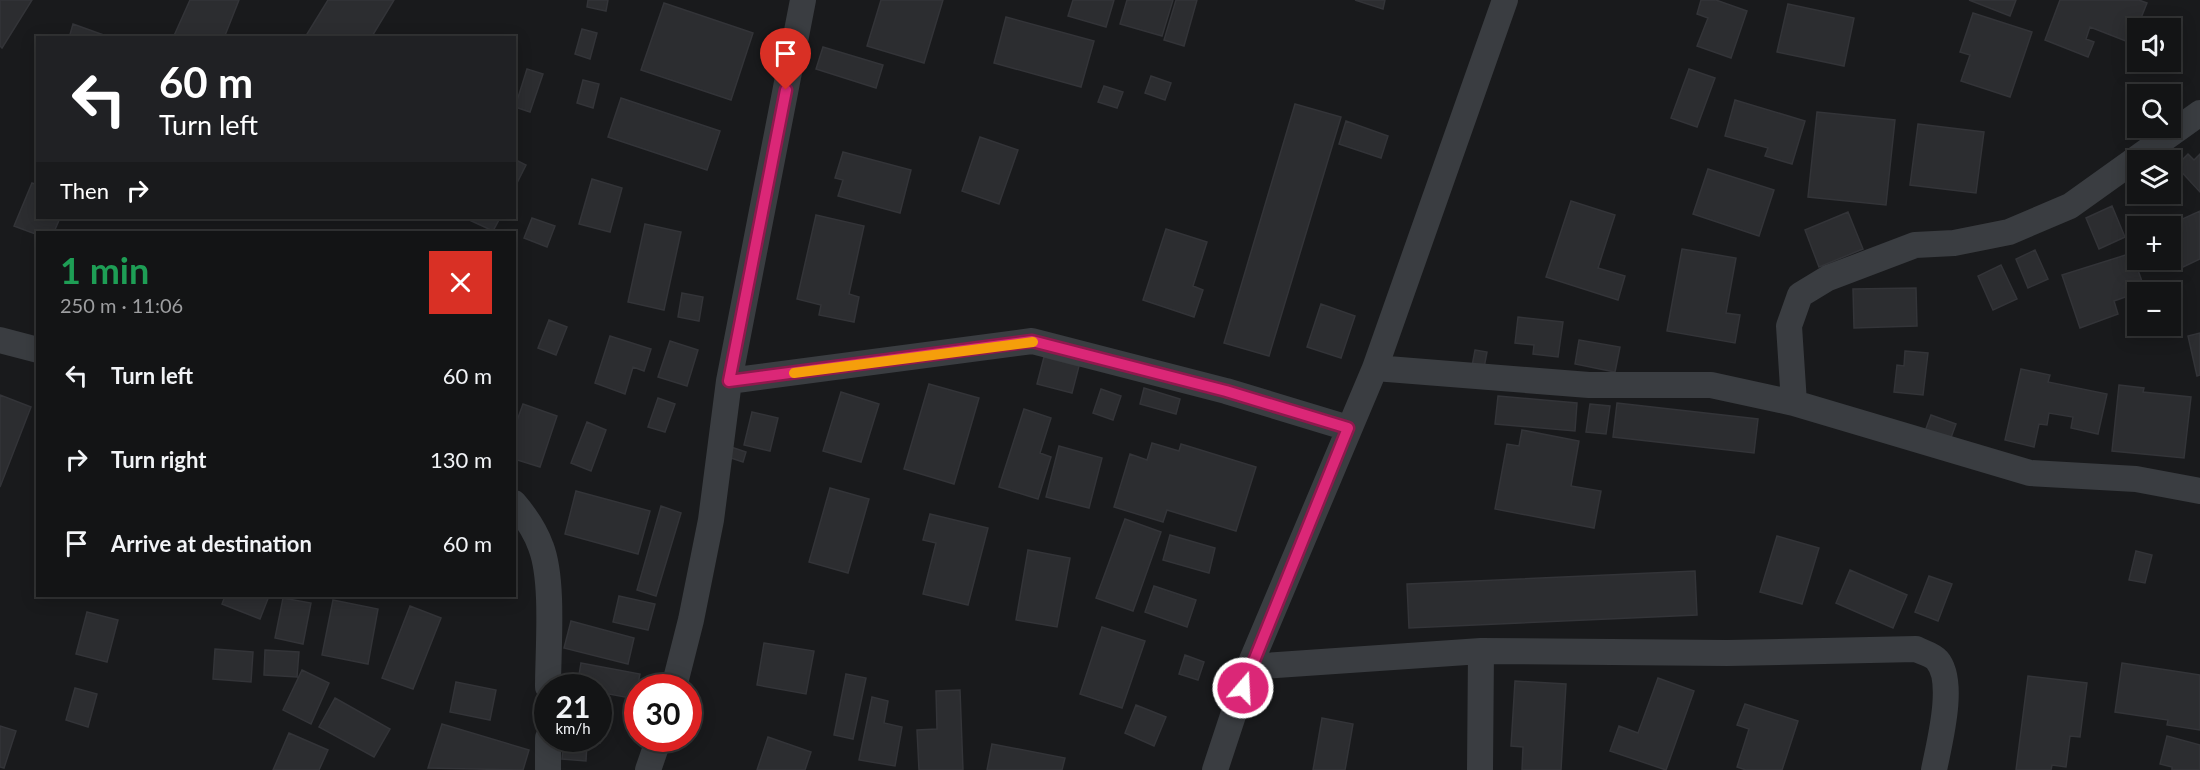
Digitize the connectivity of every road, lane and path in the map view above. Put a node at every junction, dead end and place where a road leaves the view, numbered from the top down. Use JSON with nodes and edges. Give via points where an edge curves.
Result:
{"nodes":[{"id":1,"x":803,"y":0,"type":"edge"},
{"id":2,"x":1505,"y":0,"type":"edge"},
{"id":3,"x":2200,"y":113,"type":"edge"},
{"id":4,"x":0,"y":340,"type":"edge"},
{"id":5,"x":36,"y":349,"type":"edge"},
{"id":6,"x":1375,"y":368,"type":"junction"},
{"id":7,"x":729,"y":381,"type":"junction"},
{"id":8,"x":1794,"y":402,"type":"junction"},
{"id":9,"x":1348,"y":428,"type":"junction"},
{"id":10,"x":2200,"y":490,"type":"edge"},
{"id":11,"x":516,"y":505,"type":"edge"},
{"id":12,"x":1481,"y":651,"type":"junction"},
{"id":13,"x":1249,"y":667,"type":"junction"},
{"id":14,"x":548,"y":674,"type":"edge"},
{"id":15,"x":677,"y":674,"type":"edge"},
{"id":16,"x":548,"y":752,"type":"edge"},
{"id":17,"x":654,"y":752,"type":"edge"},
{"id":18,"x":548,"y":770,"type":"edge"},
{"id":19,"x":648,"y":770,"type":"edge"},
{"id":20,"x":1215,"y":770,"type":"edge"},
{"id":21,"x":1480,"y":770,"type":"edge"},
{"id":22,"x":1934,"y":770,"type":"edge"}],
"edges":[{"from":1,"to":7,"type":"street"},
{"from":2,"to":6,"type":"street"},
{"from":3,"to":8,"type":"street","via":[[2070,206],[2009,232],[1954,243],[1915,245],[1828,278],[1800,295],[1789,326]]},
{"from":4,"to":5,"type":"street"},
{"from":6,"to":8,"type":"street","via":[[1589,385],[1711,385]]},
{"from":6,"to":9,"type":"street"},
{"from":7,"to":9,"type":"street","via":[[1032,341],[1226,391]]},
{"from":7,"to":15,"type":"street","via":[[711,519]]},
{"from":8,"to":10,"type":"street","via":[[2030,473],[2136,479]]},
{"from":9,"to":13,"type":"street"},
{"from":11,"to":14,"type":"street","via":[[530,522],[542,548],[548,589]]},
{"from":12,"to":13,"type":"street"},
{"from":12,"to":21,"type":"street"},
{"from":12,"to":22,"type":"street","via":[[1727,653],[1916,649],[1937,659],[1944,674],[1946,696]]},
{"from":13,"to":20,"type":"street"},
{"from":16,"to":18,"type":"street"},
{"from":17,"to":19,"type":"street"}]}
